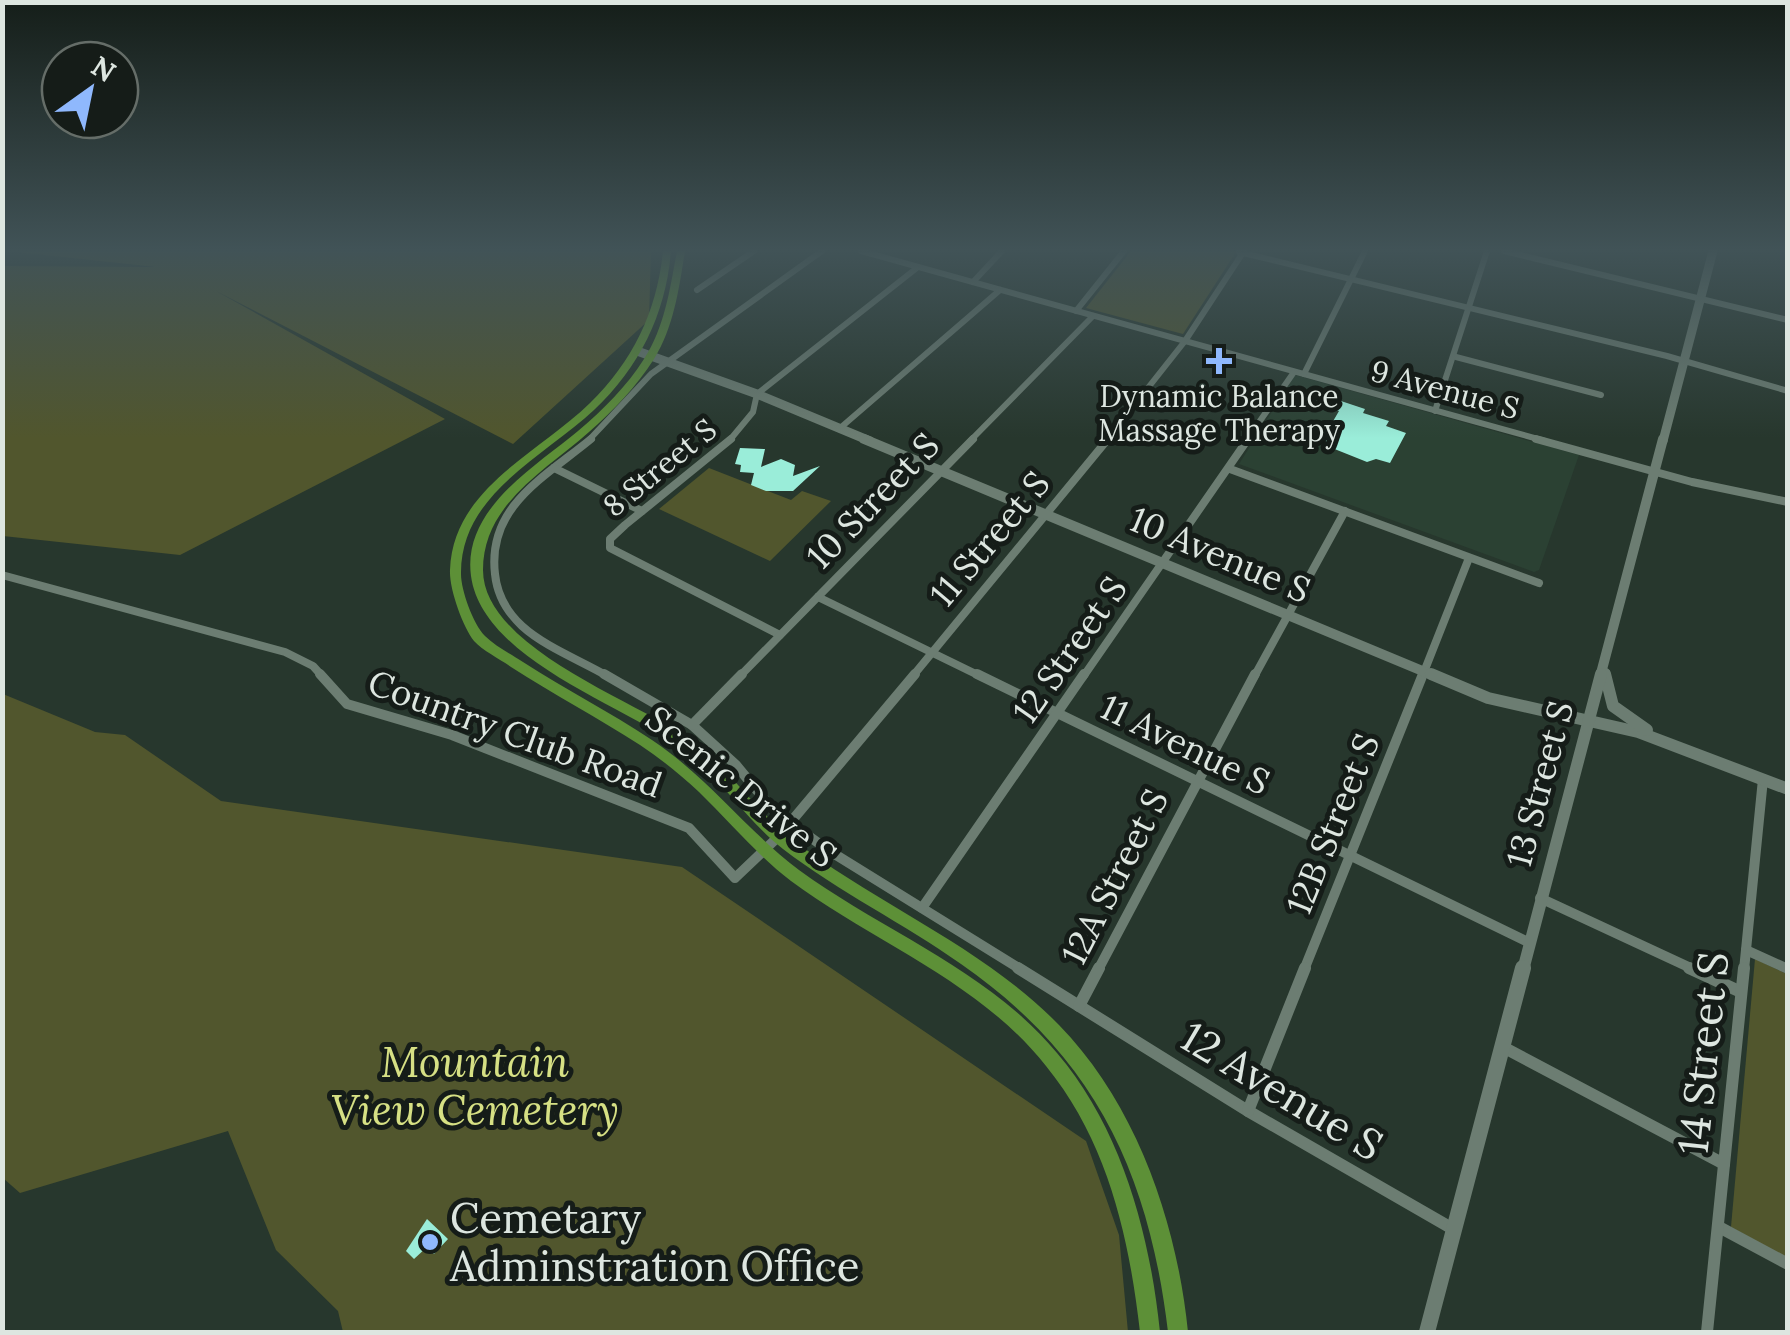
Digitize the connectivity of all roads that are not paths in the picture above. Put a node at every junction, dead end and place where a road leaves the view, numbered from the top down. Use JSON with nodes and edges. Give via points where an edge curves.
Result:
{"nodes":[{"id":1,"x":656,"y":313,"type":"edge"},
{"id":2,"x":669,"y":313,"type":"edge"},
{"id":3,"x":735,"y":313,"type":"edge"},
{"id":4,"x":859,"y":313,"type":"edge"},
{"id":5,"x":973,"y":313,"type":"edge"},
{"id":6,"x":1084,"y":313,"type":"edge"},
{"id":7,"x":1202,"y":313,"type":"edge"},
{"id":8,"x":1331,"y":313,"type":"edge"},
{"id":9,"x":1469,"y":313,"type":"edge"},
{"id":10,"x":1492,"y":313,"type":"edge"},
{"id":11,"x":1696,"y":313,"type":"edge"},
{"id":12,"x":1763,"y":313,"type":"edge"},
{"id":13,"x":1093,"y":316,"type":"junction"},
{"id":14,"x":1788,"y":320,"type":"edge"},
{"id":15,"x":1184,"y":341,"type":"junction"},
{"id":16,"x":644,"y":354,"type":"junction"},
{"id":17,"x":1456,"y":357,"type":"junction"},
{"id":18,"x":668,"y":361,"type":"junction"},
{"id":19,"x":1684,"y":362,"type":"junction"},
{"id":20,"x":1299,"y":373,"type":"junction"},
{"id":21,"x":1788,"y":391,"type":"edge"},
{"id":22,"x":757,"y":394,"type":"junction"},
{"id":23,"x":1601,"y":395,"type":"dead end"},
{"id":24,"x":1436,"y":411,"type":"junction"},
{"id":25,"x":839,"y":429,"type":"junction"},
{"id":26,"x":554,"y":468,"type":"junction"},
{"id":27,"x":1230,"y":469,"type":"junction"},
{"id":28,"x":940,"y":472,"type":"junction"},
{"id":29,"x":1656,"y":472,"type":"junction"},
{"id":30,"x":1788,"y":502,"type":"edge"},
{"id":31,"x":642,"y":510,"type":"junction"},
{"id":32,"x":1345,"y":512,"type":"junction"},
{"id":33,"x":1047,"y":516,"type":"junction"},
{"id":34,"x":1469,"y":558,"type":"junction"},
{"id":35,"x":1164,"y":564,"type":"junction"},
{"id":36,"x":2,"y":575,"type":"edge"},
{"id":37,"x":1539,"y":583,"type":"dead end"},
{"id":38,"x":818,"y":597,"type":"junction"},
{"id":39,"x":1286,"y":616,"type":"junction"},
{"id":40,"x":780,"y":635,"type":"junction"},
{"id":41,"x":929,"y":653,"type":"junction"},
{"id":42,"x":1605,"y":668,"type":"junction"},
{"id":43,"x":1424,"y":672,"type":"junction"},
{"id":44,"x":1057,"y":716,"type":"junction"},
{"id":45,"x":1588,"y":720,"type":"junction"},
{"id":46,"x":692,"y":725,"type":"junction"},
{"id":47,"x":1678,"y":745,"type":"junction"},
{"id":48,"x":1763,"y":780,"type":"junction"},
{"id":49,"x":1195,"y":783,"type":"junction"},
{"id":50,"x":1788,"y":789,"type":"edge"},
{"id":51,"x":784,"y":830,"type":"junction"},
{"id":52,"x":764,"y":851,"type":"junction"},
{"id":53,"x":1350,"y":858,"type":"junction"},
{"id":54,"x":1540,"y":898,"type":"junction"},
{"id":55,"x":922,"y":908,"type":"junction"},
{"id":56,"x":1528,"y":942,"type":"junction"},
{"id":57,"x":1746,"y":950,"type":"junction"},
{"id":58,"x":1788,"y":969,"type":"edge"},
{"id":59,"x":1741,"y":992,"type":"junction"},
{"id":60,"x":1079,"y":1006,"type":"junction"},
{"id":61,"x":1501,"y":1046,"type":"junction"},
{"id":62,"x":1248,"y":1111,"type":"junction"},
{"id":63,"x":1724,"y":1164,"type":"junction"},
{"id":64,"x":1718,"y":1227,"type":"junction"},
{"id":65,"x":1453,"y":1229,"type":"junction"},
{"id":66,"x":1788,"y":1264,"type":"edge"},
{"id":67,"x":1150,"y":1332,"type":"edge"},
{"id":68,"x":1178,"y":1332,"type":"edge"},
{"id":69,"x":1426,"y":1332,"type":"edge"},
{"id":70,"x":1707,"y":1332,"type":"edge"}],
"edges":[{"from":1,"to":16,"type":"main road","name":"Scenic Drive S"},
{"from":2,"to":16,"type":"main road","name":"Scenic Drive S"},
{"from":3,"to":18,"type":"street","name":"Scenic Drive S"},
{"from":4,"to":22,"type":"street","name":"8 Street S"},
{"from":5,"to":25,"type":"street"},
{"from":6,"to":13,"type":"street","name":"9 Avenue S"},
{"from":7,"to":15,"type":"street","name":"11 Street S"},
{"from":8,"to":20,"type":"street","name":"12 Street S"},
{"from":9,"to":17,"type":"street"},
{"from":10,"to":19,"type":"street"},
{"from":11,"to":19,"type":"street","name":"13 Street S"},
{"from":12,"to":14,"type":"street"},
{"from":13,"to":15,"type":"street","name":"9 Avenue S"},
{"from":13,"to":28,"type":"street","name":"10 Street S"},
{"from":15,"to":20,"type":"street","name":"9 Avenue S"},
{"from":15,"to":33,"type":"street","name":"11 Street S"},
{"from":16,"to":18,"type":"street","name":"10 Avenue S"},
{"from":16,"to":51,"type":"main road","name":"Scenic Drive S","via":[[611,405],[501,503],[480,540],[481,595],[517,644],[680,739]]},
{"from":16,"to":52,"type":"main road","name":"Scenic Drive S","via":[[507,476],[469,521],[455,561],[461,604],[479,638],[674,762]]},
{"from":17,"to":23,"type":"street"},
{"from":17,"to":24,"type":"street"},
{"from":18,"to":22,"type":"street","name":"10 Avenue S"},
{"from":18,"to":26,"type":"street","name":"Scenic Drive S"},
{"from":19,"to":21,"type":"street"},
{"from":19,"to":29,"type":"street","name":"13 Street S"},
{"from":20,"to":24,"type":"street","name":"9 Avenue S"},
{"from":20,"to":27,"type":"street","name":"12 Street S"},
{"from":22,"to":25,"type":"street","name":"10 Avenue S"},
{"from":22,"to":31,"type":"street","name":"8 Street S","via":[[738,433]]},
{"from":24,"to":29,"type":"street","name":"9 Avenue S"},
{"from":25,"to":28,"type":"street","name":"10 Avenue S"},
{"from":26,"to":31,"type":"street"},
{"from":26,"to":46,"type":"street","name":"Scenic Drive S","via":[[516,501],[496,534],[498,593],[523,627]]},
{"from":27,"to":32,"type":"street"},
{"from":27,"to":35,"type":"street","name":"12 Street S"},
{"from":28,"to":33,"type":"street","name":"10 Avenue S"},
{"from":28,"to":38,"type":"street","name":"10 Street S"},
{"from":29,"to":30,"type":"street","name":"9 Avenue S"},
{"from":29,"to":42,"type":"street","name":"13 Street S"},
{"from":31,"to":40,"type":"street","name":"8 Street S","via":[[612,536],[610,548]]},
{"from":32,"to":34,"type":"street"},
{"from":32,"to":39,"type":"street","name":"12A Street S"},
{"from":33,"to":35,"type":"street","name":"10 Avenue S"},
{"from":33,"to":41,"type":"street","name":"11 Street S"},
{"from":34,"to":37,"type":"street"},
{"from":34,"to":43,"type":"street","name":"12B Street S"},
{"from":35,"to":39,"type":"street","name":"10 Avenue S"},
{"from":35,"to":44,"type":"street","name":"12 Street S"},
{"from":36,"to":52,"type":"street","name":"Country Club Road","via":[[285,652],[312,666],[346,704],[452,735],[689,828],[736,878]]},
{"from":38,"to":40,"type":"street","name":"10 Street S"},
{"from":38,"to":41,"type":"street","name":"11 Avenue S"},
{"from":39,"to":43,"type":"street","name":"10 Avenue S"},
{"from":39,"to":49,"type":"street","name":"12A Street S"},
{"from":40,"to":46,"type":"street","name":"10 Street S"},
{"from":41,"to":44,"type":"street","name":"11 Avenue S"},
{"from":41,"to":51,"type":"street","name":"11 Street S"},
{"from":42,"to":45,"type":"street","name":"13 Street S"},
{"from":42,"to":47,"type":"street","via":[[1613,706],[1622,716]]},
{"from":43,"to":45,"type":"street","name":"10 Avenue S","via":[[1488,698]]},
{"from":43,"to":53,"type":"street","name":"12B Street S"},
{"from":44,"to":49,"type":"street","name":"11 Avenue S"},
{"from":44,"to":55,"type":"street","name":"12 Street S"},
{"from":45,"to":47,"type":"street","name":"10 Avenue S"},
{"from":45,"to":54,"type":"street","name":"13 Street S"},
{"from":46,"to":51,"type":"street","name":"Scenic Drive S","via":[[736,765]]},
{"from":47,"to":48,"type":"street","name":"10 Avenue S"},
{"from":48,"to":50,"type":"street","name":"10 Avenue S"},
{"from":48,"to":57,"type":"street","name":"14 Street S"},
{"from":49,"to":53,"type":"street","name":"11 Avenue S"},
{"from":49,"to":60,"type":"street","name":"12A Street S"},
{"from":51,"to":52,"type":"street","name":"11 Street S"},
{"from":51,"to":55,"type":"street","name":"Scenic Drive S"},
{"from":51,"to":68,"type":"main road","name":"Scenic Drive S","via":[[1002,984],[1076,1056],[1114,1114],[1140,1174],[1160,1231]]},
{"from":52,"to":67,"type":"main road","name":"Scenic Drive S","via":[[980,992],[1052,1059],[1104,1138],[1120,1177]]},
{"from":53,"to":56,"type":"street","name":"11 Avenue S"},
{"from":53,"to":62,"type":"street","name":"12B Street S"},
{"from":54,"to":56,"type":"street","name":"13 Street S"},
{"from":54,"to":59,"type":"street"},
{"from":55,"to":60,"type":"street","name":"Scenic Drive S"},
{"from":56,"to":61,"type":"street","name":"13 Street S"},
{"from":57,"to":58,"type":"street"},
{"from":57,"to":59,"type":"street","name":"14 Street S"},
{"from":59,"to":63,"type":"street","name":"14 Street S"},
{"from":60,"to":62,"type":"street","name":"12 Avenue S"},
{"from":61,"to":63,"type":"street"},
{"from":61,"to":65,"type":"street","name":"13 Street S"},
{"from":62,"to":65,"type":"street","name":"12 Avenue S"},
{"from":63,"to":64,"type":"street","name":"14 Street S"},
{"from":64,"to":66,"type":"street"},
{"from":64,"to":70,"type":"street","name":"14 Street S"},
{"from":65,"to":69,"type":"street","name":"13 Street S"}]}
